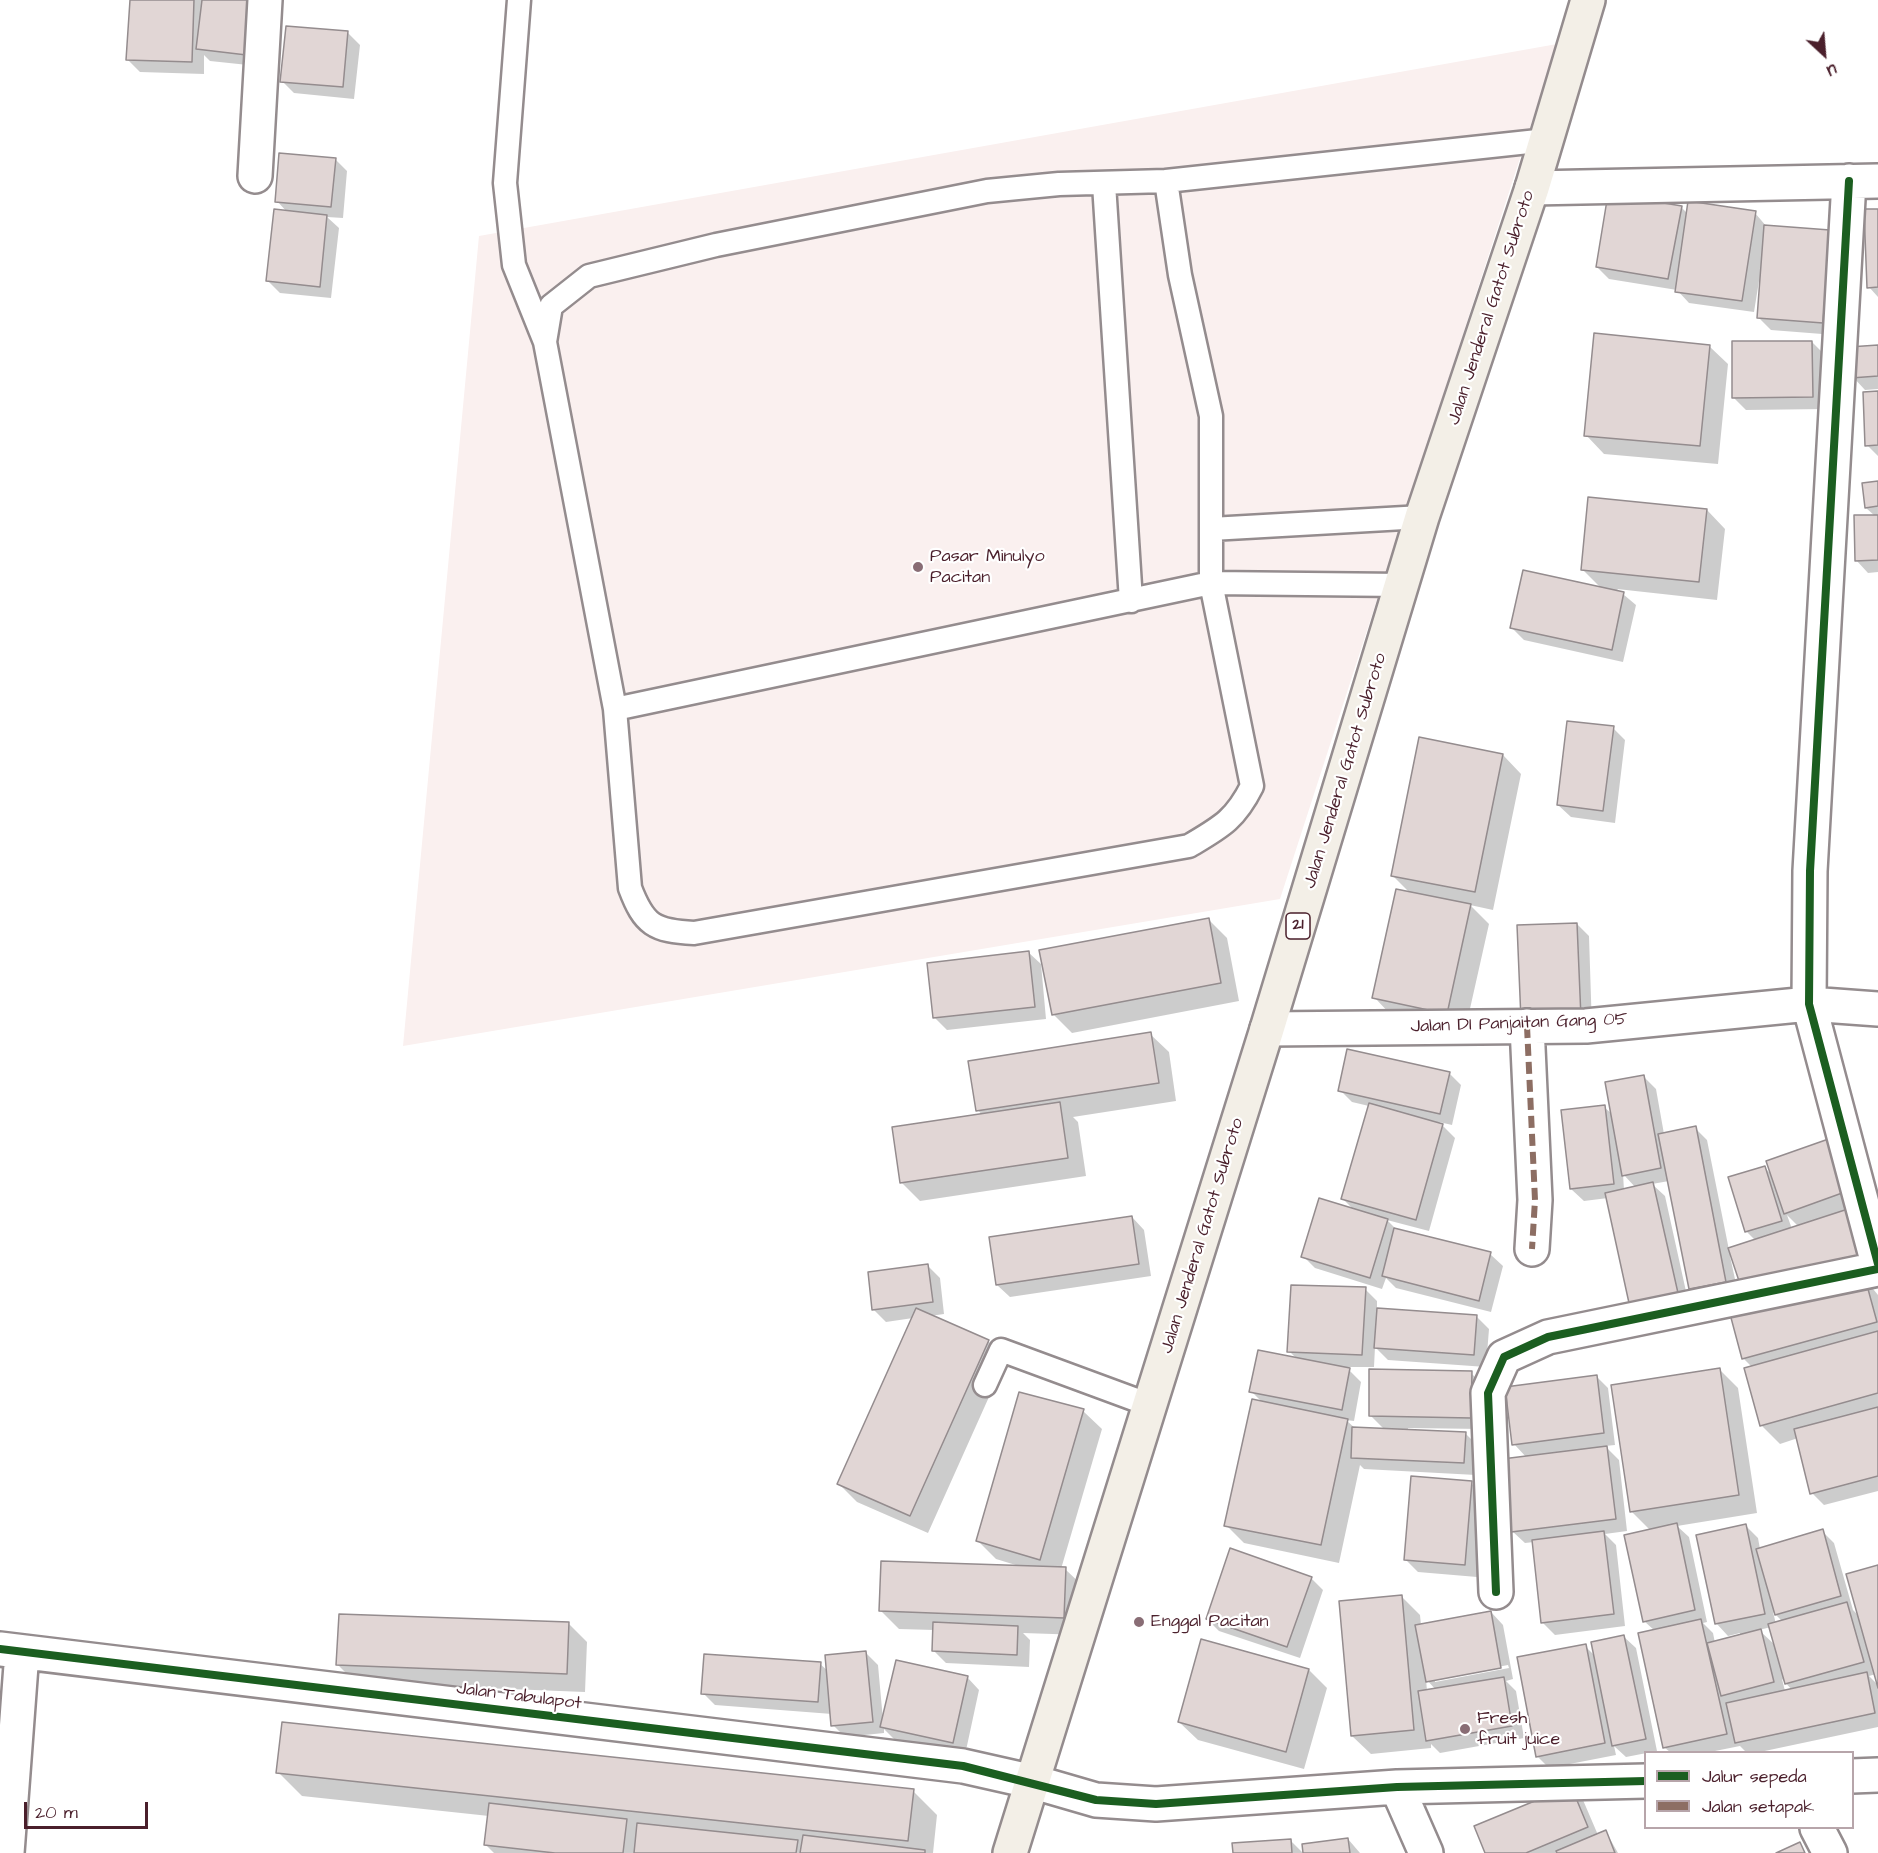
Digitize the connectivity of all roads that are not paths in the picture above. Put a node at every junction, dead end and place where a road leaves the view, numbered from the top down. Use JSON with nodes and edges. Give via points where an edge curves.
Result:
{"nodes":[{"id":1,"x":264,"y":0,"type":"edge"},
{"id":2,"x":519,"y":0,"type":"edge"},
{"id":3,"x":1588,"y":0,"type":"edge"},
{"id":4,"x":1547,"y":140,"type":"junction"},
{"id":5,"x":255,"y":176,"type":"dead end"},
{"id":6,"x":1166,"y":181,"type":"junction"},
{"id":7,"x":1863,"y":181,"type":"edge"},
{"id":8,"x":1104,"y":184,"type":"junction"},
{"id":9,"x":1532,"y":188,"type":"junction"},
{"id":10,"x":545,"y":342,"type":"junction"},
{"id":11,"x":1422,"y":517,"type":"junction"},
{"id":12,"x":1211,"y":529,"type":"junction"},
{"id":13,"x":1211,"y":583,"type":"junction"},
{"id":14,"x":1403,"y":585,"type":"junction"},
{"id":15,"x":1131,"y":601,"type":"junction"},
{"id":16,"x":615,"y":709,"type":"junction"},
{"id":17,"x":1809,"y":1004,"type":"junction"},
{"id":18,"x":1878,"y":1009,"type":"edge"},
{"id":19,"x":1527,"y":1026,"type":"junction"},
{"id":20,"x":1267,"y":1029,"type":"junction"},
{"id":21,"x":1532,"y":1249,"type":"dead end"},
{"id":22,"x":1878,"y":1264,"type":"edge"},
{"id":23,"x":1878,"y":1269,"type":"edge"},
{"id":24,"x":985,"y":1385,"type":"dead end"},
{"id":25,"x":1150,"y":1406,"type":"junction"},
{"id":26,"x":1496,"y":1592,"type":"dead end"},
{"id":27,"x":11,"y":1650,"type":"edge"},
{"id":28,"x":1878,"y":1775,"type":"edge"},
{"id":29,"x":1854,"y":1776,"type":"edge"},
{"id":30,"x":1644,"y":1781,"type":"edge"},
{"id":31,"x":1034,"y":1782,"type":"junction"},
{"id":32,"x":1397,"y":1787,"type":"junction"},
{"id":33,"x":1818,"y":1829,"type":"edge"},
{"id":34,"x":7,"y":1853,"type":"edge"},
{"id":35,"x":1010,"y":1853,"type":"edge"},
{"id":36,"x":1426,"y":1853,"type":"edge"},
{"id":37,"x":1830,"y":1853,"type":"edge"}],
"edges":[{"from":1,"to":5,"type":"street"},
{"from":2,"to":10,"type":"lane","via":[[505,183],[514,265]]},
{"from":3,"to":4,"type":"highway","name":"Jalan Jenderal Gatot Subroto","number":"21"},
{"from":4,"to":6,"type":"lane"},
{"from":4,"to":9,"type":"highway","name":"Jalan Jenderal Gatot Subroto","number":"21"},
{"from":6,"to":8,"type":"lane"},
{"from":6,"to":12,"type":"lane","via":[[1180,275],[1211,416]]},
{"from":7,"to":9,"type":"street"},
{"from":7,"to":17,"type":"street","via":[[1810,871]]},
{"from":8,"to":10,"type":"lane","via":[[987,191],[716,244],[589,276],[551,306]]},
{"from":8,"to":15,"type":"lane"},
{"from":9,"to":11,"type":"highway","name":"Jalan Jenderal Gatot Subroto","number":"21"},
{"from":10,"to":16,"type":"lane"},
{"from":11,"to":12,"type":"lane"},
{"from":11,"to":14,"type":"highway","name":"Jalan Jenderal Gatot Subroto","number":"21"},
{"from":12,"to":13,"type":"lane"},
{"from":13,"to":14,"type":"lane"},
{"from":13,"to":15,"type":"lane"},
{"from":13,"to":16,"type":"lane","via":[[1252,786],[1240,810],[1189,846],[694,933],[672,932],[649,924],[630,888]]},
{"from":14,"to":20,"type":"highway","name":"Jalan Jenderal Gatot Subroto","number":"21"},
{"from":15,"to":16,"type":"lane"},
{"from":17,"to":18,"type":"street","name":"Jalan DI Panjaitan Gang 05"},
{"from":17,"to":19,"type":"street","name":"Jalan DI Panjaitan Gang 05","via":[[1586,1026]]},
{"from":17,"to":22,"type":"street"},
{"from":19,"to":20,"type":"street","name":"Jalan DI Panjaitan Gang 05"},
{"from":19,"to":21,"type":"street","via":[[1535,1200]]},
{"from":20,"to":25,"type":"highway","name":"Jalan Jenderal Gatot Subroto","number":"21"},
{"from":23,"to":26,"type":"street","via":[[1548,1337],[1504,1357],[1488,1393]]},
{"from":24,"to":25,"type":"lane","via":[[1001,1350]]},
{"from":25,"to":31,"type":"highway","name":"Jalan Jenderal Gatot Subroto","number":"21"},
{"from":27,"to":31,"type":"street","name":"Jalan Tabulapot","via":[[963,1766]]},
{"from":27,"to":34,"type":"street"},
{"from":28,"to":29,"type":"street"},
{"from":30,"to":32,"type":"street","name":"Jalan Tabulapot"},
{"from":31,"to":32,"type":"street","name":"Jalan Tabulapot","via":[[1096,1800],[1156,1804]]},
{"from":31,"to":35,"type":"highway","name":"Jalan Jenderal Gatot Subroto","number":"21"},
{"from":32,"to":36,"type":"street"},
{"from":33,"to":37,"type":"street"}]}
